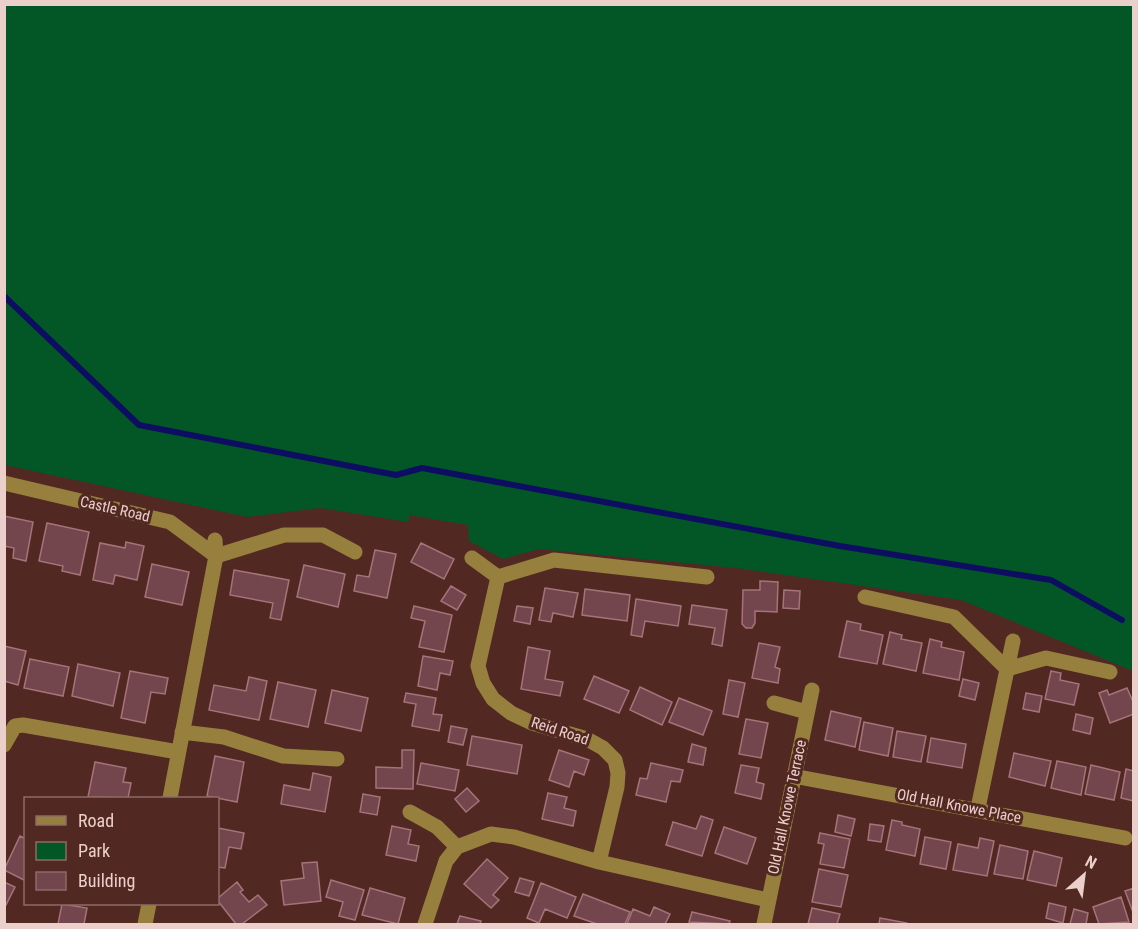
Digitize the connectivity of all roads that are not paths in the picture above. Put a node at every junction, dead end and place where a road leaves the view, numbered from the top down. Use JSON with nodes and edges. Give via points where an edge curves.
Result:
{"nodes":[{"id":1,"x":4,"y":483,"type":"edge"},
{"id":2,"x":215,"y":540,"type":"dead end"},
{"id":3,"x":355,"y":552,"type":"dead end"},
{"id":4,"x":216,"y":556,"type":"junction"},
{"id":5,"x":472,"y":558,"type":"dead end"},
{"id":6,"x":498,"y":577,"type":"junction"},
{"id":7,"x":707,"y":577,"type":"dead end"},
{"id":8,"x":865,"y":597,"type":"dead end"},
{"id":9,"x":1013,"y":641,"type":"dead end"},
{"id":10,"x":1007,"y":669,"type":"junction"},
{"id":11,"x":1110,"y":672,"type":"dead end"},
{"id":12,"x":812,"y":690,"type":"dead end"},
{"id":13,"x":774,"y":703,"type":"dead end"},
{"id":14,"x":807,"y":712,"type":"junction"},
{"id":15,"x":10,"y":723,"type":"edge"},
{"id":16,"x":182,"y":732,"type":"junction"},
{"id":17,"x":4,"y":745,"type":"edge"},
{"id":18,"x":178,"y":752,"type":"junction"},
{"id":19,"x":337,"y":759,"type":"dead end"},
{"id":20,"x":793,"y":776,"type":"junction"},
{"id":21,"x":170,"y":797,"type":"edge"},
{"id":22,"x":978,"y":808,"type":"junction"},
{"id":23,"x":410,"y":812,"type":"dead end"},
{"id":24,"x":1125,"y":838,"type":"dead end"},
{"id":25,"x":458,"y":847,"type":"junction"},
{"id":26,"x":599,"y":862,"type":"junction"},
{"id":27,"x":768,"y":900,"type":"junction"},
{"id":28,"x":149,"y":905,"type":"edge"},
{"id":29,"x":145,"y":924,"type":"edge"},
{"id":30,"x":425,"y":924,"type":"edge"},
{"id":31,"x":764,"y":924,"type":"edge"}],
"edges":[{"from":1,"to":4,"type":"street","name":"Castle Road","via":[[170,522]]},
{"from":2,"to":4,"type":"street"},
{"from":3,"to":4,"type":"street","via":[[323,535],[284,535]]},
{"from":4,"to":16,"type":"street"},
{"from":5,"to":6,"type":"street"},
{"from":6,"to":7,"type":"street","via":[[554,560]]},
{"from":6,"to":26,"type":"street","name":"Reid Road","via":[[478,666],[483,684],[511,713],[587,739],[615,760],[617,787]]},
{"from":8,"to":10,"type":"street","via":[[954,617]]},
{"from":9,"to":10,"type":"street"},
{"from":10,"to":11,"type":"street","via":[[1046,658]]},
{"from":10,"to":22,"type":"street"},
{"from":12,"to":14,"type":"street","name":"Old Hall Knowe Terrace"},
{"from":13,"to":14,"type":"street"},
{"from":14,"to":20,"type":"street","name":"Old Hall Knowe Terrace"},
{"from":15,"to":17,"type":"street"},
{"from":15,"to":18,"type":"street"},
{"from":16,"to":18,"type":"street"},
{"from":16,"to":19,"type":"street","via":[[224,737],[283,756]]},
{"from":18,"to":21,"type":"street"},
{"from":20,"to":22,"type":"street","name":"Old Hall Knowe Place"},
{"from":20,"to":27,"type":"street","name":"Old Hall Knowe Terrace"},
{"from":22,"to":24,"type":"street","name":"Old Hall Knowe Place"},
{"from":23,"to":25,"type":"street","via":[[437,827]]},
{"from":25,"to":26,"type":"street","via":[[491,834]]},
{"from":25,"to":30,"type":"street","via":[[446,861]]},
{"from":26,"to":27,"type":"street"},
{"from":27,"to":31,"type":"street","name":"Old Hall Knowe Terrace"},
{"from":28,"to":29,"type":"street"}]}
